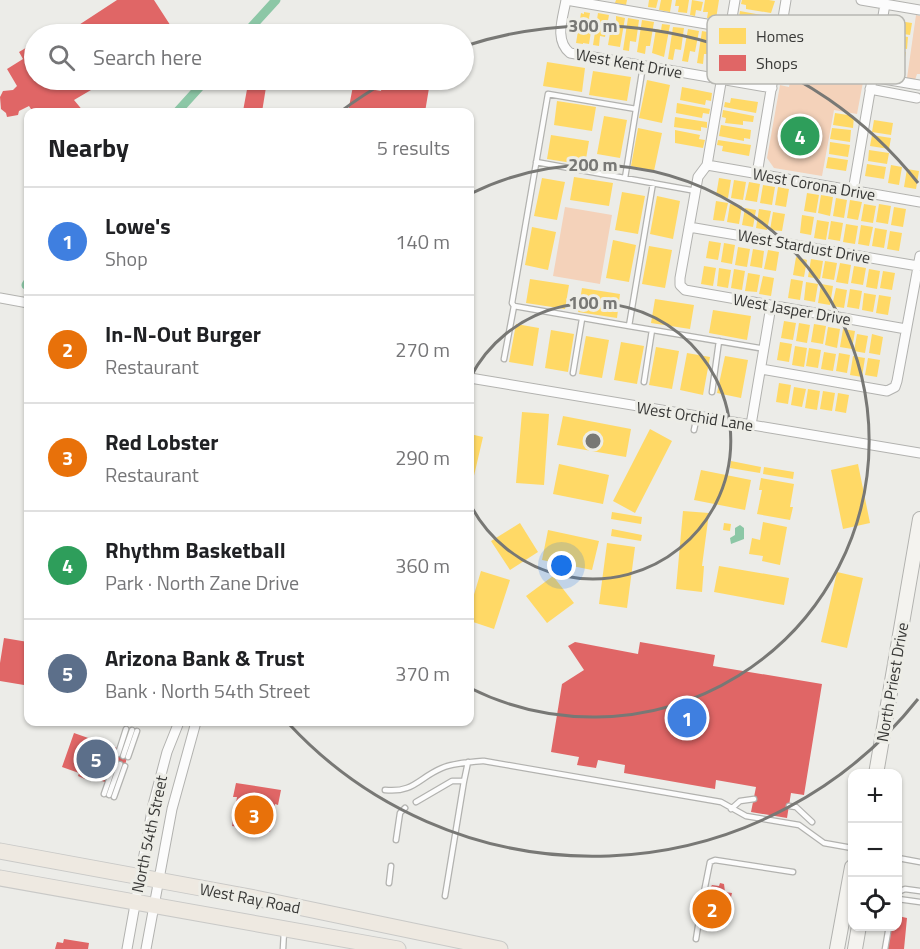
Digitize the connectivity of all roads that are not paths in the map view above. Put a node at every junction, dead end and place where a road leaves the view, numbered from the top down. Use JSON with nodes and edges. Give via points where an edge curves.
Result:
{"nodes":[{"id":1,"x":566,"y":0,"type":"edge"},
{"id":2,"x":735,"y":0,"type":"edge"},
{"id":3,"x":786,"y":0,"type":"edge"},
{"id":4,"x":861,"y":0,"type":"edge"},
{"id":5,"x":885,"y":4,"type":"junction"},
{"id":6,"x":920,"y":10,"type":"edge"},
{"id":7,"x":732,"y":15,"type":"edge"},
{"id":8,"x":783,"y":15,"type":"edge"},
{"id":9,"x":883,"y":15,"type":"edge"},
{"id":10,"x":707,"y":24,"type":"edge"},
{"id":11,"x":643,"y":66,"type":"junction"},
{"id":12,"x":707,"y":77,"type":"edge"},
{"id":13,"x":905,"y":81,"type":"edge"},
{"id":14,"x":920,"y":83,"type":"edge"},
{"id":15,"x":721,"y":84,"type":"edge"},
{"id":16,"x":749,"y":84,"type":"edge"},
{"id":17,"x":772,"y":84,"type":"edge"},
{"id":18,"x":871,"y":84,"type":"edge"},
{"id":19,"x":771,"y":88,"type":"junction"},
{"id":20,"x":870,"y":89,"type":"junction"},
{"id":21,"x":918,"y":100,"type":"edge"},
{"id":22,"x":636,"y":109,"type":"junction"},
{"id":23,"x":536,"y":162,"type":"junction"},
{"id":24,"x":707,"y":165,"type":"junction"},
{"id":25,"x":757,"y":174,"type":"junction"},
{"id":26,"x":625,"y":178,"type":"junction"},
{"id":27,"x":653,"y":183,"type":"junction"},
{"id":28,"x":853,"y":190,"type":"junction"},
{"id":29,"x":696,"y":191,"type":"junction"},
{"id":30,"x":920,"y":202,"type":"edge"},
{"id":31,"x":689,"y":227,"type":"junction"},
{"id":32,"x":919,"y":261,"type":"edge"},
{"id":33,"x":0,"y":298,"type":"edge"},
{"id":34,"x":24,"y":302,"type":"edge"},
{"id":35,"x":514,"y":306,"type":"junction"},
{"id":36,"x":771,"y":306,"type":"junction"},
{"id":37,"x":582,"y":319,"type":"junction"},
{"id":38,"x":629,"y":326,"type":"junction"},
{"id":39,"x":906,"y":329,"type":"junction"},
{"id":40,"x":652,"y":330,"type":"junction"},
{"id":41,"x":719,"y":341,"type":"junction"},
{"id":42,"x":765,"y":349,"type":"junction"},
{"id":43,"x":504,"y":359,"type":"dead end"},
{"id":44,"x":761,"y":369,"type":"junction"},
{"id":45,"x":573,"y":373,"type":"dead end"},
{"id":46,"x":474,"y":379,"type":"edge"},
{"id":47,"x":644,"y":382,"type":"dead end"},
{"id":48,"x":712,"y":392,"type":"dead end"},
{"id":49,"x":697,"y":416,"type":"junction"},
{"id":50,"x":751,"y":425,"type":"junction"},
{"id":51,"x":694,"y":430,"type":"dead end"},
{"id":52,"x":920,"y":453,"type":"edge"},
{"id":53,"x":920,"y":519,"type":"edge"},
{"id":54,"x":177,"y":726,"type":"edge"},
{"id":55,"x":194,"y":726,"type":"edge"},
{"id":56,"x":131,"y":730,"type":"joint"},
{"id":57,"x":468,"y":762,"type":"junction"},
{"id":58,"x":120,"y":764,"type":"dead end"},
{"id":59,"x":877,"y":769,"type":"edge"},
{"id":60,"x":464,"y":781,"type":"junction"},
{"id":61,"x":385,"y":790,"type":"dead end"},
{"id":62,"x":109,"y":795,"type":"dead end"},
{"id":63,"x":754,"y":799,"type":"dead end"},
{"id":64,"x":416,"y":802,"type":"dead end"},
{"id":65,"x":789,"y":806,"type":"dead end"},
{"id":66,"x":405,"y":808,"type":"dead end"},
{"id":67,"x":731,"y":809,"type":"junction"},
{"id":68,"x":812,"y":822,"type":"dead end"},
{"id":69,"x":396,"y":840,"type":"dead end"},
{"id":70,"x":848,"y":847,"type":"edge"},
{"id":71,"x":0,"y":851,"type":"edge"},
{"id":72,"x":902,"y":859,"type":"edge"},
{"id":73,"x":920,"y":862,"type":"edge"},
{"id":74,"x":391,"y":867,"type":"dead end"},
{"id":75,"x":793,"y":872,"type":"dead end"},
{"id":76,"x":850,"y":877,"type":"edge"},
{"id":77,"x":0,"y":878,"type":"edge"},
{"id":78,"x":140,"y":878,"type":"junction"},
{"id":79,"x":158,"y":881,"type":"junction"},
{"id":80,"x":389,"y":882,"type":"dead end"},
{"id":81,"x":902,"y":890,"type":"edge"},
{"id":82,"x":920,"y":891,"type":"edge"},
{"id":83,"x":445,"y":896,"type":"dead end"},
{"id":84,"x":902,"y":900,"type":"edge"},
{"id":85,"x":135,"y":902,"type":"junction"},
{"id":86,"x":702,"y":902,"type":"dead end"},
{"id":87,"x":920,"y":902,"type":"edge"},
{"id":88,"x":153,"y":905,"type":"junction"},
{"id":89,"x":700,"y":914,"type":"dead end"},
{"id":90,"x":284,"y":928,"type":"junction"},
{"id":91,"x":858,"y":931,"type":"edge"},
{"id":92,"x":888,"y":931,"type":"edge"},
{"id":93,"x":696,"y":939,"type":"dead end"},
{"id":94,"x":127,"y":949,"type":"edge"},
{"id":95,"x":146,"y":949,"type":"edge"},
{"id":96,"x":283,"y":949,"type":"edge"},
{"id":97,"x":398,"y":949,"type":"edge"},
{"id":98,"x":500,"y":949,"type":"edge"},
{"id":99,"x":837,"y":949,"type":"edge"},
{"id":100,"x":855,"y":949,"type":"edge"},
{"id":101,"x":885,"y":949,"type":"edge"}],
"edges":[{"from":1,"to":10,"type":"street"},
{"from":1,"to":11,"type":"street","name":"West Kent Drive","via":[[560,35],[561,44],[570,53]]},
{"from":2,"to":7,"type":"street"},
{"from":3,"to":8,"type":"street"},
{"from":4,"to":5,"type":"street"},
{"from":5,"to":6,"type":"street"},
{"from":5,"to":9,"type":"street"},
{"from":11,"to":12,"type":"street","name":"West Kent Drive"},
{"from":11,"to":22,"type":"lane"},
{"from":13,"to":14,"type":"street"},
{"from":14,"to":21,"type":"street"},
{"from":15,"to":24,"type":"street"},
{"from":16,"to":19,"type":"street","name":"West Kent Drive"},
{"from":17,"to":19,"type":"street"},
{"from":18,"to":20,"type":"street"},
{"from":19,"to":25,"type":"street"},
{"from":20,"to":21,"type":"street"},
{"from":20,"to":28,"type":"street"},
{"from":22,"to":23,"type":"lane","via":[[548,94]]},
{"from":22,"to":26,"type":"lane"},
{"from":23,"to":26,"type":"lane"},
{"from":23,"to":35,"type":"lane"},
{"from":24,"to":25,"type":"street","name":"West Corona Drive"},
{"from":24,"to":29,"type":"street","via":[[698,177]]},
{"from":25,"to":28,"type":"street","name":"West Corona Drive"},
{"from":26,"to":27,"type":"lane"},
{"from":27,"to":29,"type":"lane"},
{"from":27,"to":38,"type":"lane"},
{"from":28,"to":30,"type":"street","name":"West Corona Drive"},
{"from":29,"to":31,"type":"street"},
{"from":31,"to":32,"type":"street","name":"West Stardust Drive"},
{"from":31,"to":36,"type":"street","name":"West Jasper Drive","via":[[680,285],[690,292]]},
{"from":32,"to":39,"type":"street"},
{"from":33,"to":34,"type":"street"},
{"from":35,"to":37,"type":"lane"},
{"from":35,"to":43,"type":"lane"},
{"from":36,"to":39,"type":"street","name":"West Jasper Drive"},
{"from":36,"to":42,"type":"street"},
{"from":37,"to":38,"type":"lane"},
{"from":37,"to":45,"type":"lane"},
{"from":38,"to":40,"type":"lane"},
{"from":39,"to":44,"type":"street","via":[[895,387],[887,391]]},
{"from":40,"to":41,"type":"lane"},
{"from":40,"to":47,"type":"lane"},
{"from":41,"to":42,"type":"lane"},
{"from":41,"to":48,"type":"lane"},
{"from":42,"to":44,"type":"street"},
{"from":44,"to":50,"type":"street"},
{"from":46,"to":49,"type":"street","name":"West Orchid Lane"},
{"from":49,"to":50,"type":"street","name":"West Orchid Lane"},
{"from":49,"to":51,"type":"lane"},
{"from":50,"to":52,"type":"street","name":"West Orchid Lane"},
{"from":53,"to":59,"type":"main road","name":"North Priest Drive"},
{"from":54,"to":78,"type":"street","name":"North 54th Street","via":[[153,805]]},
{"from":55,"to":79,"type":"street","name":"North 54th Street"},
{"from":56,"to":56,"type":"lane","via":[[123,756]]},
{"from":57,"to":60,"type":"lane"},
{"from":57,"to":61,"type":"lane","via":[[442,768],[400,791]]},
{"from":57,"to":67,"type":"lane","via":[[484,761],[721,802]]},
{"from":58,"to":62,"type":"lane"},
{"from":60,"to":64,"type":"lane","via":[[452,781]]},
{"from":60,"to":83,"type":"lane"},
{"from":63,"to":67,"type":"lane","via":[[740,801]]},
{"from":65,"to":68,"type":"lane","via":[[796,807]]},
{"from":66,"to":69,"type":"lane","via":[[400,813]]},
{"from":67,"to":70,"type":"lane","via":[[746,816],[799,825],[824,843]]},
{"from":71,"to":78,"type":"main road","name":"West Ray Road"},
{"from":72,"to":73,"type":"lane"},
{"from":74,"to":80,"type":"lane"},
{"from":75,"to":86,"type":"lane","via":[[715,860],[708,868]]},
{"from":76,"to":99,"type":"main road"},
{"from":77,"to":85,"type":"main road","name":"West Ray Road"},
{"from":78,"to":79,"type":"main road","name":"West Ray Road"},
{"from":78,"to":85,"type":"street","name":"North 54th Street"},
{"from":79,"to":88,"type":"street","name":"North 54th Street"},
{"from":79,"to":98,"type":"main road","name":"West Ray Road"},
{"from":81,"to":82,"type":"lane"},
{"from":84,"to":87,"type":"lane"},
{"from":85,"to":88,"type":"main road","name":"West Ray Road"},
{"from":85,"to":94,"type":"street","name":"North 54th Street"},
{"from":88,"to":90,"type":"main road","name":"West Ray Road"},
{"from":88,"to":95,"type":"street","name":"North 54th Street"},
{"from":89,"to":93,"type":"lane"},
{"from":90,"to":96,"type":"lane"},
{"from":90,"to":97,"type":"main road","name":"West Ray Road"},
{"from":91,"to":100,"type":"main road"},
{"from":92,"to":101,"type":"lane"}]}
